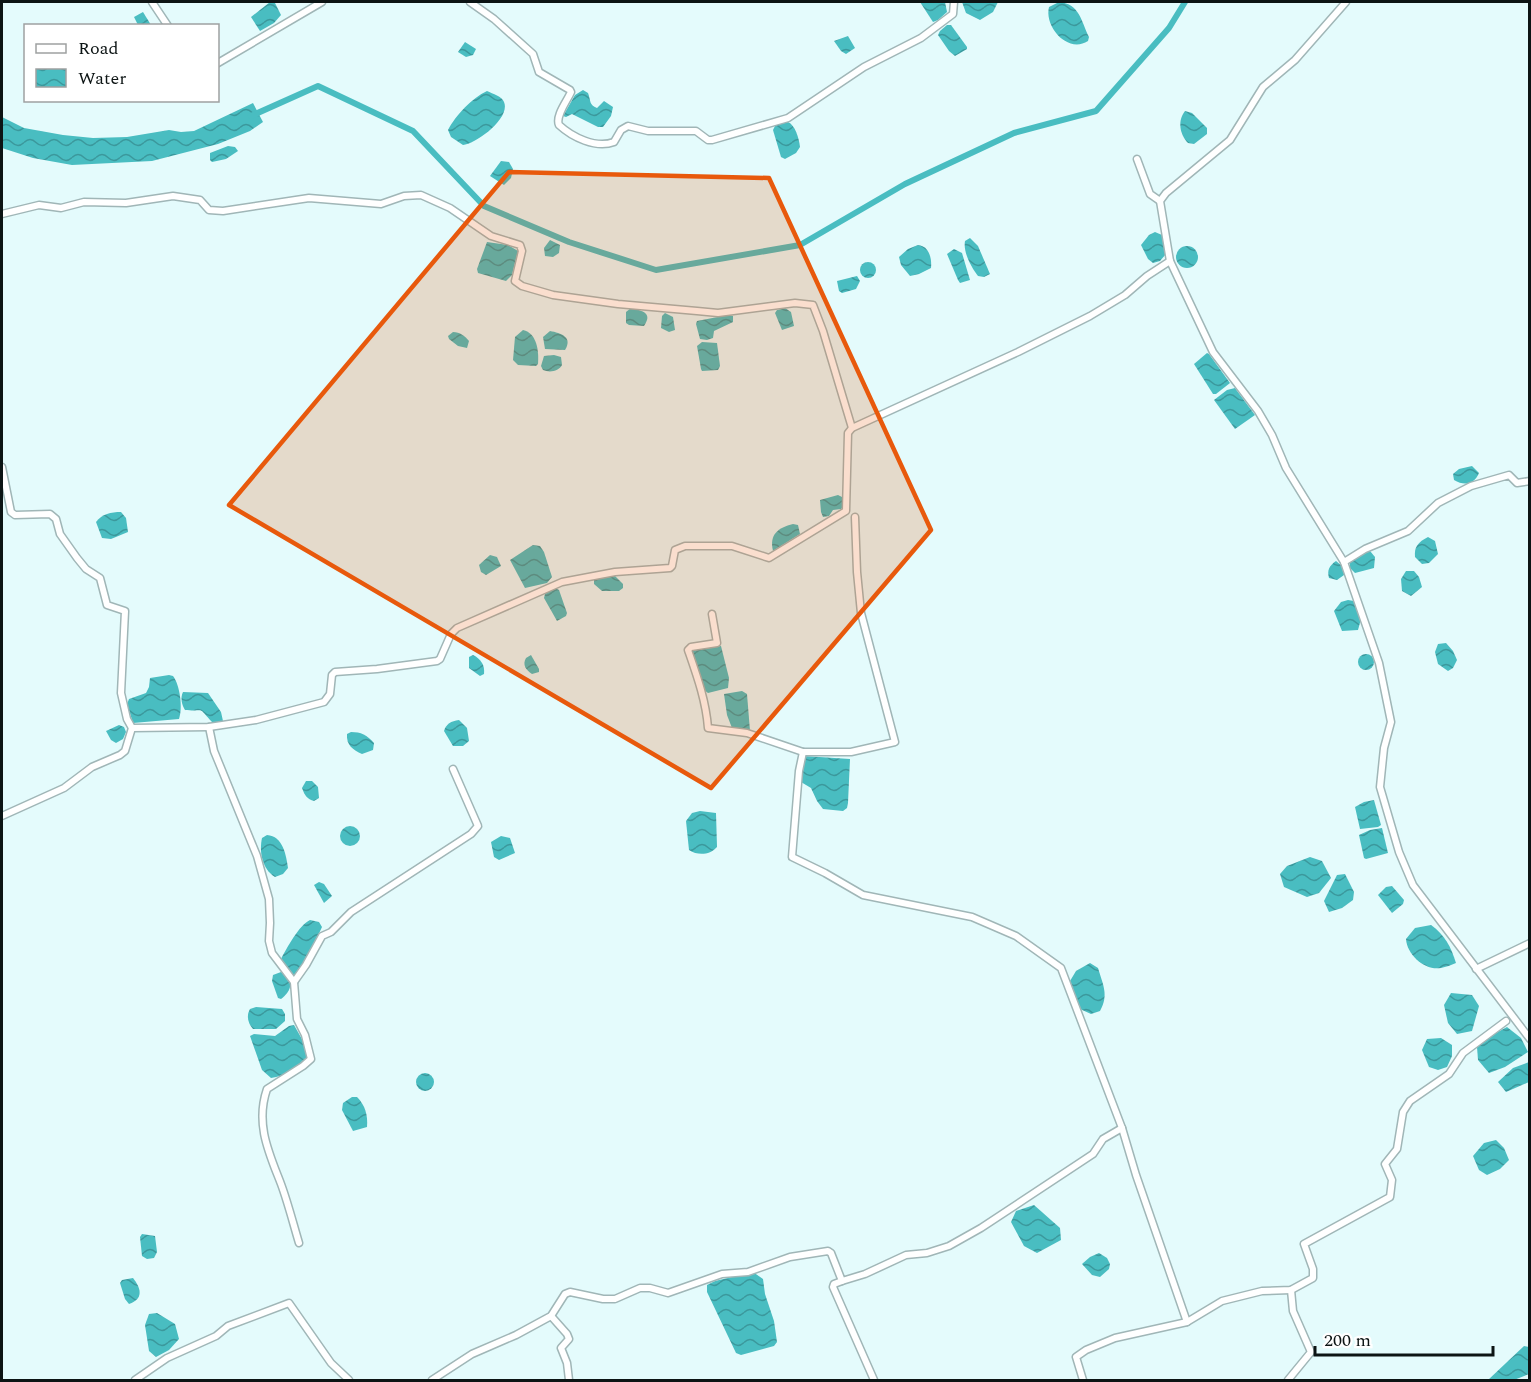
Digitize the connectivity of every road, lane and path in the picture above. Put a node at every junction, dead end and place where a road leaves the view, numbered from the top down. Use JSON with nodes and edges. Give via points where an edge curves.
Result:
{"nodes":[{"id":1,"x":152,"y":2,"type":"edge"},
{"id":2,"x":322,"y":2,"type":"edge"},
{"id":3,"x":470,"y":2,"type":"edge"},
{"id":4,"x":954,"y":2,"type":"edge"},
{"id":5,"x":1346,"y":2,"type":"edge"},
{"id":6,"x":167,"y":24,"type":"edge"},
{"id":7,"x":219,"y":62,"type":"edge"},
{"id":8,"x":1137,"y":159,"type":"dead end"},
{"id":9,"x":1160,"y":201,"type":"junction"},
{"id":10,"x":2,"y":214,"type":"edge"},
{"id":11,"x":1170,"y":261,"type":"junction"},
{"id":12,"x":852,"y":428,"type":"junction"},
{"id":13,"x":2,"y":467,"type":"edge"},
{"id":14,"x":1530,"y":480,"type":"edge"},
{"id":15,"x":855,"y":517,"type":"dead end"},
{"id":16,"x":1344,"y":562,"type":"junction"},
{"id":17,"x":712,"y":614,"type":"dead end"},
{"id":18,"x":209,"y":727,"type":"junction"},
{"id":19,"x":132,"y":728,"type":"junction"},
{"id":20,"x":803,"y":752,"type":"junction"},
{"id":21,"x":453,"y":769,"type":"dead end"},
{"id":22,"x":2,"y":816,"type":"edge"},
{"id":23,"x":1530,"y":943,"type":"edge"},
{"id":24,"x":1476,"y":969,"type":"junction"},
{"id":25,"x":294,"y":982,"type":"junction"},
{"id":26,"x":1506,"y":1021,"type":"dead end"},
{"id":27,"x":1530,"y":1039,"type":"edge"},
{"id":28,"x":1122,"y":1128,"type":"junction"},
{"id":29,"x":299,"y":1242,"type":"dead end"},
{"id":30,"x":842,"y":1281,"type":"junction"},
{"id":31,"x":1291,"y":1290,"type":"junction"},
{"id":32,"x":551,"y":1316,"type":"junction"},
{"id":33,"x":1187,"y":1322,"type":"junction"},
{"id":34,"x":135,"y":1380,"type":"edge"},
{"id":35,"x":349,"y":1380,"type":"edge"},
{"id":36,"x":432,"y":1380,"type":"edge"},
{"id":37,"x":569,"y":1380,"type":"edge"},
{"id":38,"x":874,"y":1380,"type":"edge"},
{"id":39,"x":1083,"y":1380,"type":"edge"},
{"id":40,"x":1288,"y":1380,"type":"edge"}],
"edges":[{"from":1,"to":6,"type":"street"},
{"from":2,"to":7,"type":"street"},
{"from":3,"to":4,"type":"street","via":[[533,54],[539,72],[572,92],[557,116],[559,125],[581,139],[605,144],[614,142],[628,126],[648,131],[696,131],[712,140],[788,118],[864,67],[939,26],[953,14]]},
{"from":5,"to":9,"type":"street","via":[[1295,60],[1263,87],[1230,140]]},
{"from":8,"to":9,"type":"street","via":[[1150,194]]},
{"from":9,"to":11,"type":"street"},
{"from":10,"to":12,"type":"street","via":[[39,205],[60,208],[84,202],[126,203],[173,196],[200,200],[209,210],[223,211],[309,198],[381,204],[422,195],[441,202],[491,236],[520,246],[515,281],[545,293],[718,313],[795,303],[813,305]]},
{"from":11,"to":12,"type":"street","via":[[1108,306]]},
{"from":11,"to":16,"type":"street","via":[[1213,352],[1258,411],[1286,468]]},
{"from":12,"to":18,"type":"street","via":[[848,433],[846,511],[769,558],[732,546],[685,546],[675,550],[670,568],[615,572],[562,582],[458,628],[437,661],[334,672],[330,694],[324,702],[256,720]]},
{"from":13,"to":19,"type":"street","via":[[11,512],[50,514],[56,519],[60,534],[83,566],[100,578],[106,605],[125,610],[121,693]]},
{"from":14,"to":16,"type":"street","via":[[1517,483],[1509,475],[1471,486],[1438,503],[1408,531]]},
{"from":15,"to":20,"type":"street","via":[[861,613],[894,742],[851,752]]},
{"from":16,"to":24,"type":"street","via":[[1379,663],[1391,722],[1380,787],[1399,852],[1413,885]]},
{"from":17,"to":20,"type":"street","via":[[717,643],[688,650],[703,695],[708,728],[747,733]]},
{"from":18,"to":19,"type":"street"},
{"from":18,"to":25,"type":"street","via":[[214,751],[256,856],[268,898],[272,953]]},
{"from":19,"to":22,"type":"street","via":[[120,755],[92,767],[57,792]]},
{"from":20,"to":28,"type":"street","via":[[792,857],[863,895],[972,917],[1016,936],[1061,968]]},
{"from":21,"to":25,"type":"street","via":[[478,826],[322,936]]},
{"from":23,"to":24,"type":"street"},
{"from":24,"to":27,"type":"street"},
{"from":25,"to":29,"type":"street","via":[[297,1019],[311,1059],[267,1089],[262,1119],[265,1142]]},
{"from":26,"to":31,"type":"street","via":[[1463,1053],[1449,1074],[1410,1101],[1403,1112],[1397,1149],[1385,1164],[1392,1180],[1390,1197],[1304,1244],[1313,1278]]},
{"from":28,"to":30,"type":"street","via":[[1103,1139],[1093,1154],[949,1246],[906,1255]]},
{"from":28,"to":33,"type":"street"},
{"from":30,"to":32,"type":"street","via":[[828,1251],[790,1257],[748,1272],[722,1274],[668,1293],[640,1288],[615,1299],[603,1299],[570,1292]]},
{"from":30,"to":38,"type":"street","via":[[833,1287]]},
{"from":31,"to":33,"type":"street","via":[[1262,1291],[1222,1301]]},
{"from":31,"to":40,"type":"street","via":[[1293,1311],[1311,1352]]},
{"from":32,"to":36,"type":"street","via":[[472,1354]]},
{"from":32,"to":37,"type":"street","via":[[569,1339],[561,1348]]},
{"from":33,"to":39,"type":"street","via":[[1114,1338],[1086,1350],[1076,1357]]},
{"from":34,"to":35,"type":"street","via":[[228,1326],[289,1303],[331,1363]]}]}
